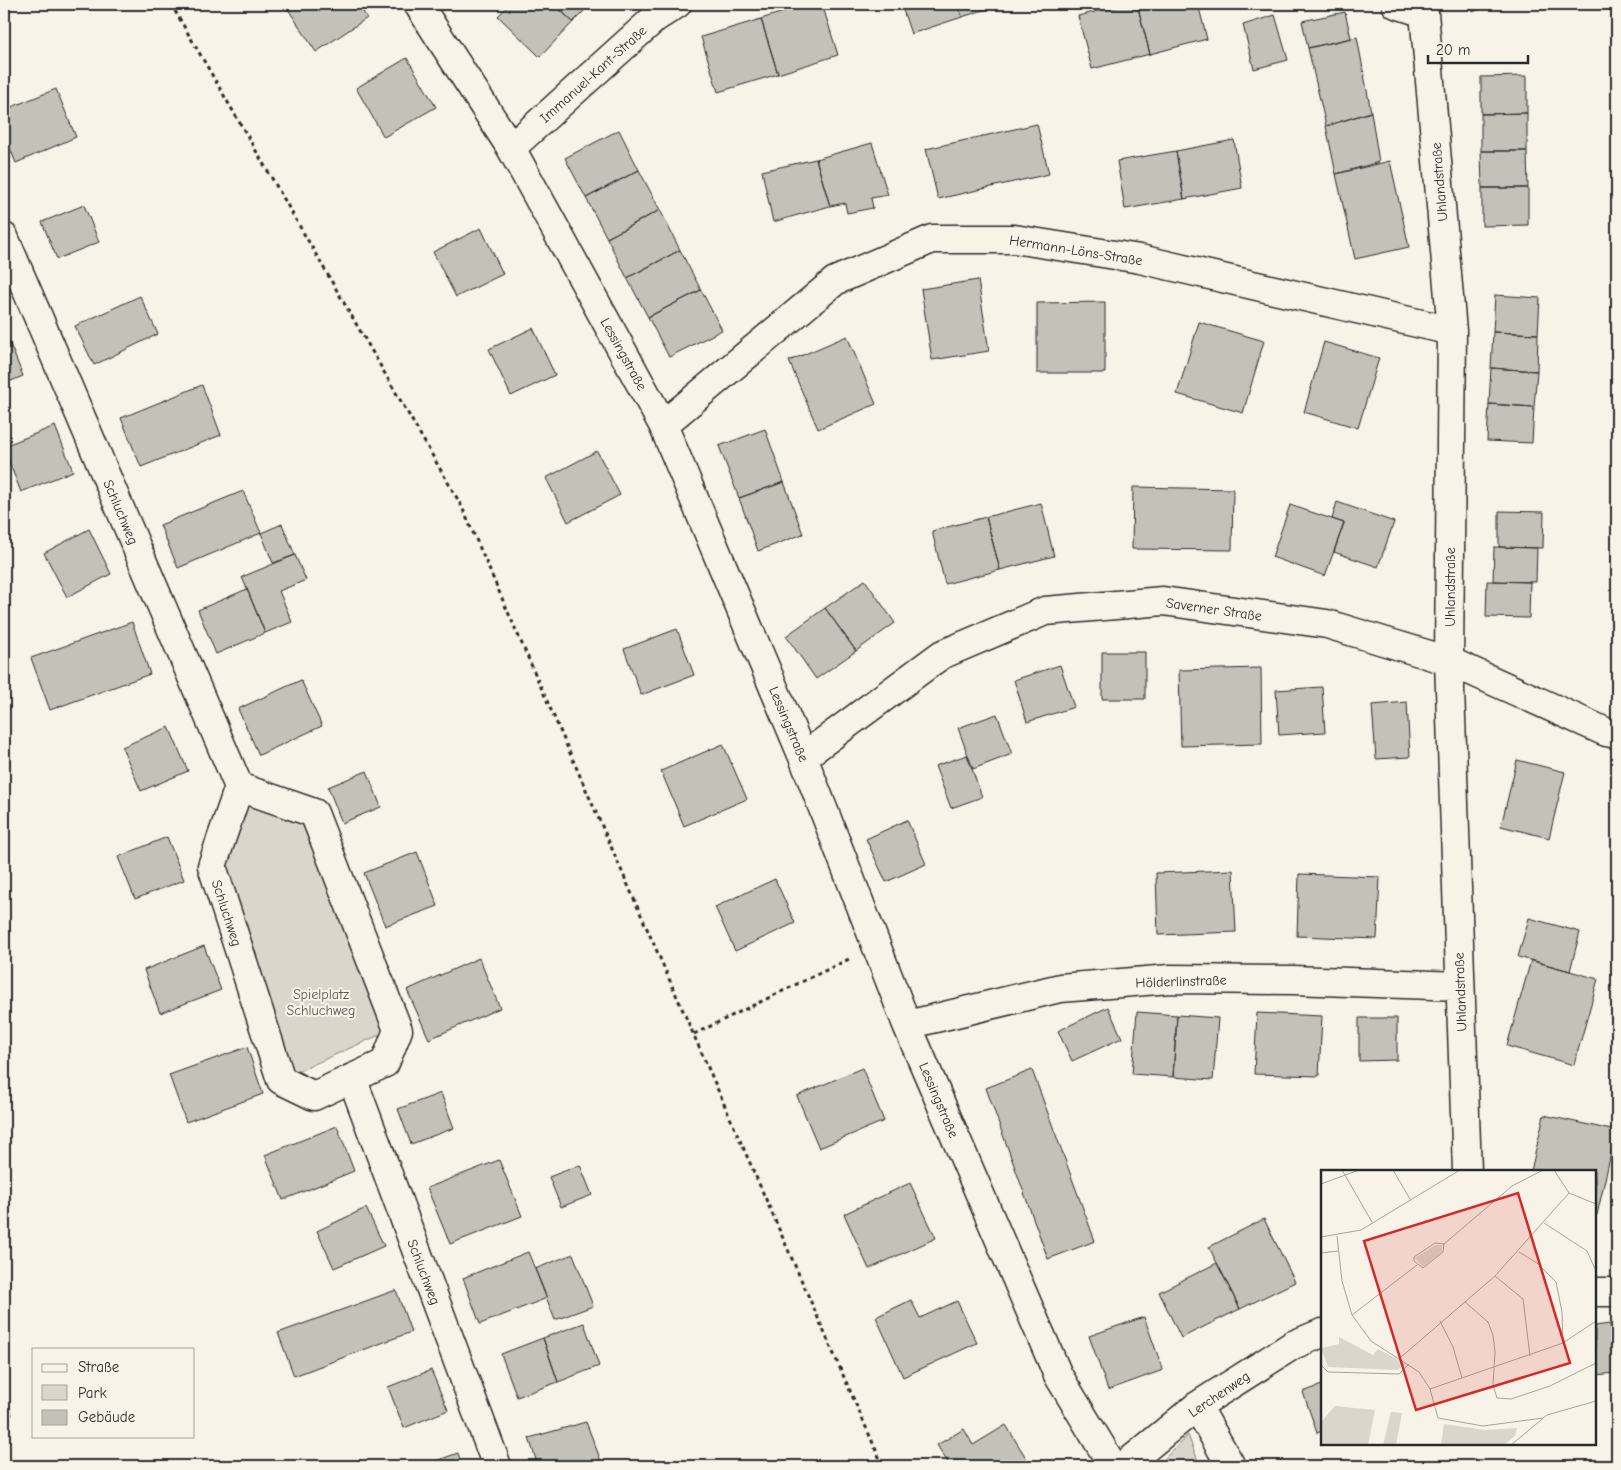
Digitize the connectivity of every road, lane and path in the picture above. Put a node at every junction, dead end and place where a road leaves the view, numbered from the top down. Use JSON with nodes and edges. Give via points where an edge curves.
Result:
{"nodes":[{"id":1,"x":171,"y":4,"type":"edge"},
{"id":2,"x":418,"y":4,"type":"edge"},
{"id":3,"x":677,"y":4,"type":"edge"},
{"id":4,"x":1396,"y":4,"type":"edge"},
{"id":5,"x":1423,"y":8,"type":"edge"},
{"id":6,"x":511,"y":148,"type":"junction"},
{"id":7,"x":4,"y":237,"type":"edge"},
{"id":8,"x":1452,"y":330,"type":"junction"},
{"id":9,"x":663,"y":425,"type":"junction"},
{"id":10,"x":1449,"y":661,"type":"junction"},
{"id":11,"x":1617,"y":734,"type":"edge"},
{"id":12,"x":803,"y":757,"type":"junction"},
{"id":13,"x":239,"y":787,"type":"junction"},
{"id":14,"x":877,"y":946,"type":"junction"},
{"id":15,"x":1460,"y":986,"type":"junction"},
{"id":16,"x":907,"y":1025,"type":"junction"},
{"id":17,"x":694,"y":1034,"type":"junction"},
{"id":18,"x":352,"y":1078,"type":"junction"},
{"id":19,"x":1467,"y":1170,"type":"edge"},
{"id":20,"x":1596,"y":1292,"type":"edge"},
{"id":21,"x":1617,"y":1292,"type":"edge"},
{"id":22,"x":1321,"y":1334,"type":"edge"},
{"id":23,"x":1197,"y":1406,"type":"junction"},
{"id":24,"x":497,"y":1466,"type":"edge"},
{"id":25,"x":883,"y":1466,"type":"edge"},
{"id":26,"x":1113,"y":1466,"type":"edge"},
{"id":27,"x":1124,"y":1466,"type":"edge"},
{"id":28,"x":1231,"y":1466,"type":"edge"}],
"edges":[{"from":1,"to":17,"type":"path","via":[[461,505]]},
{"from":2,"to":6,"type":"street","name":"Lessingstraße"},
{"from":3,"to":6,"type":"street","name":"Immanuel-Kant-Straße","via":[[655,18]]},
{"from":4,"to":5,"type":"street"},
{"from":5,"to":8,"type":"street","name":"Uhlandstraße"},
{"from":6,"to":9,"type":"street","name":"Lessingstraße"},
{"from":7,"to":13,"type":"street","name":"Schluchweg"},
{"from":8,"to":9,"type":"street","name":"Hermann-Löns-Straße","via":[[1140,259],[1014,239],[932,239],[835,281]]},
{"from":8,"to":10,"type":"street","name":"Uhlandstraße"},
{"from":9,"to":12,"type":"street","name":"Lessingstraße"},
{"from":10,"to":11,"type":"street","name":"Saverner Straße","via":[[1606,732]]},
{"from":10,"to":12,"type":"street","name":"Saverner Straße","via":[[1327,624],[1163,601],[1045,611],[941,656]]},
{"from":10,"to":15,"type":"street","name":"Uhlandstraße"},
{"from":12,"to":14,"type":"street","name":"Lessingstraße"},
{"from":13,"to":18,"type":"street","name":"Schluchweg","via":[[314,813],[398,1030],[385,1063]]},
{"from":13,"to":18,"type":"street","name":"Schluchweg","via":[[212,866],[280,1080],[314,1096]]},
{"from":14,"to":16,"type":"street","name":"Lessingstraße"},
{"from":14,"to":17,"type":"path"},
{"from":15,"to":16,"type":"street","name":"Hölderlinstraße","via":[[1170,979],[1060,988]]},
{"from":15,"to":19,"type":"street","name":"Uhlandstraße"},
{"from":16,"to":26,"type":"street","name":"Lessingstraße","via":[[1058,1375]]},
{"from":17,"to":25,"type":"path"},
{"from":18,"to":24,"type":"street","name":"Schluchweg"},
{"from":20,"to":21,"type":"street"},
{"from":22,"to":23,"type":"street","name":"Lerchenweg","via":[[1293,1345]]},
{"from":23,"to":27,"type":"street","name":"Lerchenweg"},
{"from":23,"to":28,"type":"street"}]}
